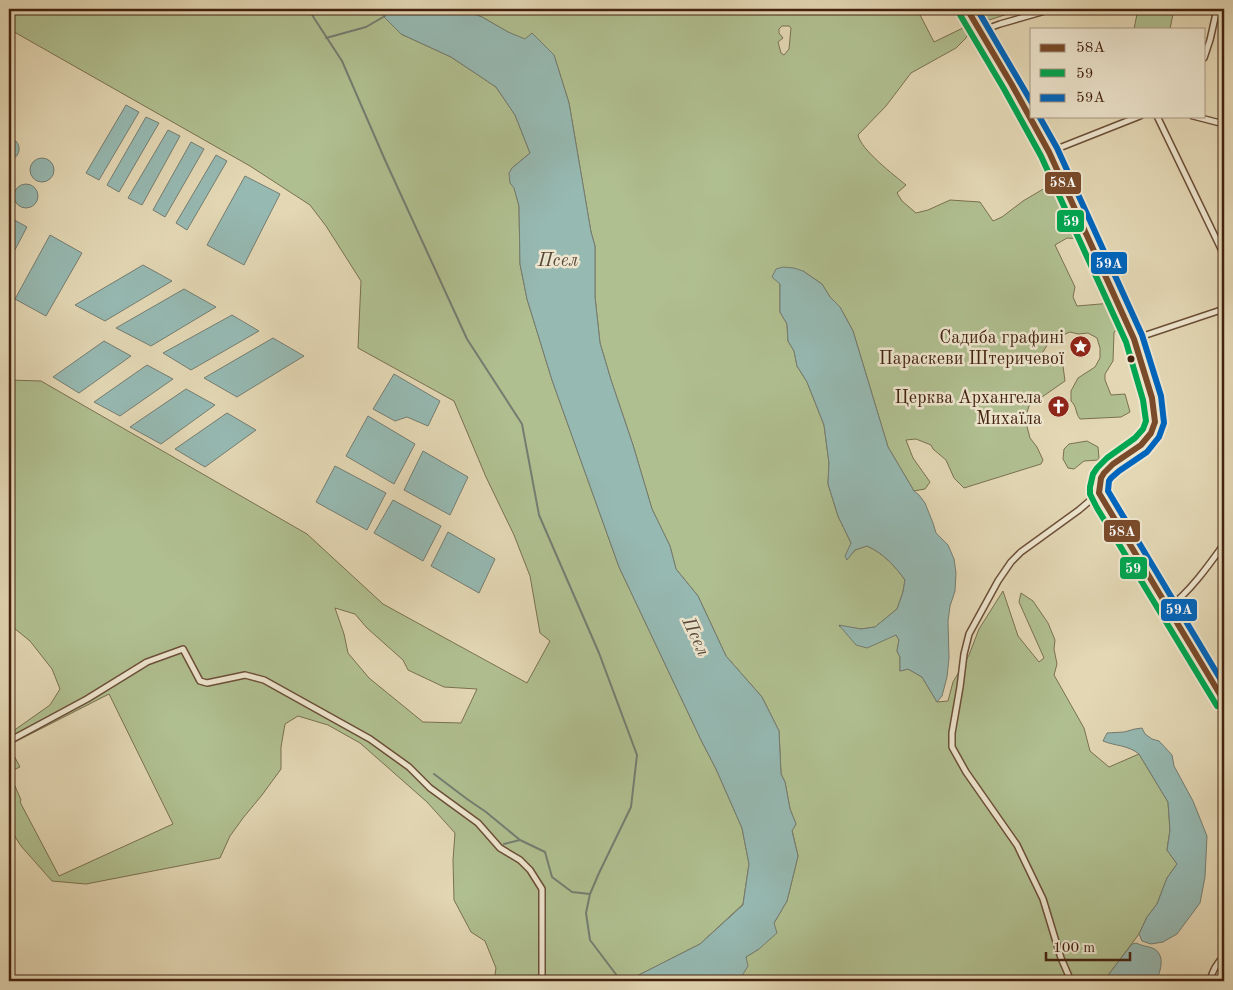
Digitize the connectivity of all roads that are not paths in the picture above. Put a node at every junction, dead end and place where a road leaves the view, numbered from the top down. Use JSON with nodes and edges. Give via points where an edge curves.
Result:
{"nodes":[{"id":1,"x":967,"y":9,"type":"edge"},
{"id":2,"x":1052,"y":9,"type":"edge"},
{"id":3,"x":1217,"y":9,"type":"edge"},
{"id":4,"x":981,"y":32,"type":"junction"},
{"id":5,"x":1206,"y":52,"type":"edge"},
{"id":6,"x":1135,"y":118,"type":"edge"},
{"id":7,"x":1158,"y":118,"type":"edge"},
{"id":8,"x":1201,"y":118,"type":"edge"},
{"id":9,"x":1224,"y":124,"type":"edge"},
{"id":10,"x":1049,"y":152,"type":"junction"},
{"id":11,"x":1224,"y":255,"type":"edge"},
{"id":12,"x":1224,"y":309,"type":"edge"},
{"id":13,"x":1134,"y":338,"type":"junction"},
{"id":14,"x":1099,"y":493,"type":"junction"},
{"id":15,"x":1224,"y":544,"type":"edge"},
{"id":16,"x":1168,"y":608,"type":"junction"},
{"id":17,"x":1224,"y":701,"type":"edge"},
{"id":18,"x":9,"y":740,"type":"edge"},
{"id":19,"x":1224,"y":956,"type":"edge"},
{"id":20,"x":542,"y":981,"type":"edge"},
{"id":21,"x":1071,"y":981,"type":"edge"},
{"id":22,"x":1210,"y":981,"type":"edge"}],
"edges":[{"from":1,"to":4,"type":"main road"},
{"from":2,"to":4,"type":"street"},
{"from":3,"to":5,"type":"street"},
{"from":4,"to":10,"type":"main road"},
{"from":6,"to":10,"type":"street"},
{"from":7,"to":11,"type":"street"},
{"from":8,"to":9,"type":"street"},
{"from":10,"to":13,"type":"main road"},
{"from":12,"to":13,"type":"street"},
{"from":13,"to":14,"type":"main road","via":[[1152,398],[1155,422],[1141,445],[1104,473]]},
{"from":14,"to":16,"type":"main road"},
{"from":14,"to":21,"type":"street","via":[[1021,552],[998,581],[969,634],[952,733],[952,747],[956,755],[1017,845],[1043,899]]},
{"from":15,"to":16,"type":"street","via":[[1184,594]]},
{"from":16,"to":17,"type":"main road"},
{"from":18,"to":20,"type":"street","via":[[87,699],[147,662],[183,649],[200,680],[207,683],[245,675],[264,680],[393,755],[430,788],[478,823],[500,848],[530,870],[542,889]]},
{"from":19,"to":22,"type":"street"}]}
